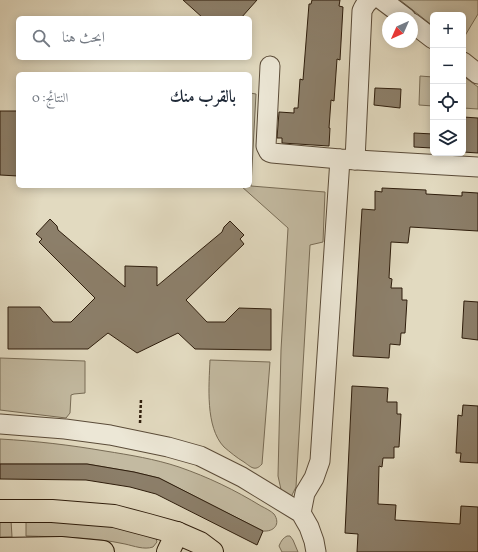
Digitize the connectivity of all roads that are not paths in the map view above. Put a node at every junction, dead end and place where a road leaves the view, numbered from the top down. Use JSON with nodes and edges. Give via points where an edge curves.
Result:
{"nodes":[{"id":1,"x":370,"y":0,"type":"edge"},
{"id":2,"x":382,"y":0,"type":"edge"},
{"id":3,"x":398,"y":12,"type":"edge"},
{"id":4,"x":418,"y":28,"type":"edge"},
{"id":5,"x":430,"y":37,"type":"edge"},
{"id":6,"x":466,"y":64,"type":"edge"},
{"id":7,"x":270,"y":66,"type":"dead end"},
{"id":8,"x":478,"y":74,"type":"edge"},
{"id":9,"x":347,"y":160,"type":"junction"},
{"id":10,"x":478,"y":167,"type":"edge"},
{"id":11,"x":0,"y":424,"type":"edge"},
{"id":12,"x":0,"y":511,"type":"edge"},
{"id":13,"x":301,"y":514,"type":"junction"},
{"id":14,"x":172,"y":543,"type":"edge"},
{"id":15,"x":0,"y":549,"type":"edge"},
{"id":16,"x":103,"y":552,"type":"edge"},
{"id":17,"x":212,"y":552,"type":"edge"},
{"id":18,"x":316,"y":552,"type":"edge"}],
"edges":[{"from":1,"to":9,"type":"street","via":[[362,11]]},
{"from":2,"to":3,"type":"street"},
{"from":4,"to":5,"type":"street"},
{"from":6,"to":8,"type":"street"},
{"from":7,"to":9,"type":"street","via":[[266,146],[269,152]]},
{"from":9,"to":10,"type":"street"},
{"from":9,"to":13,"type":"street","via":[[320,461],[306,493]]},
{"from":11,"to":13,"type":"street","via":[[110,435],[200,456],[242,477]]},
{"from":12,"to":14,"type":"main road","via":[[52,511],[114,516],[148,525]]},
{"from":13,"to":18,"type":"street","via":[[309,527]]},
{"from":14,"to":17,"type":"main road","via":[[200,543]]},
{"from":15,"to":16,"type":"main road","via":[[61,548]]}]}
